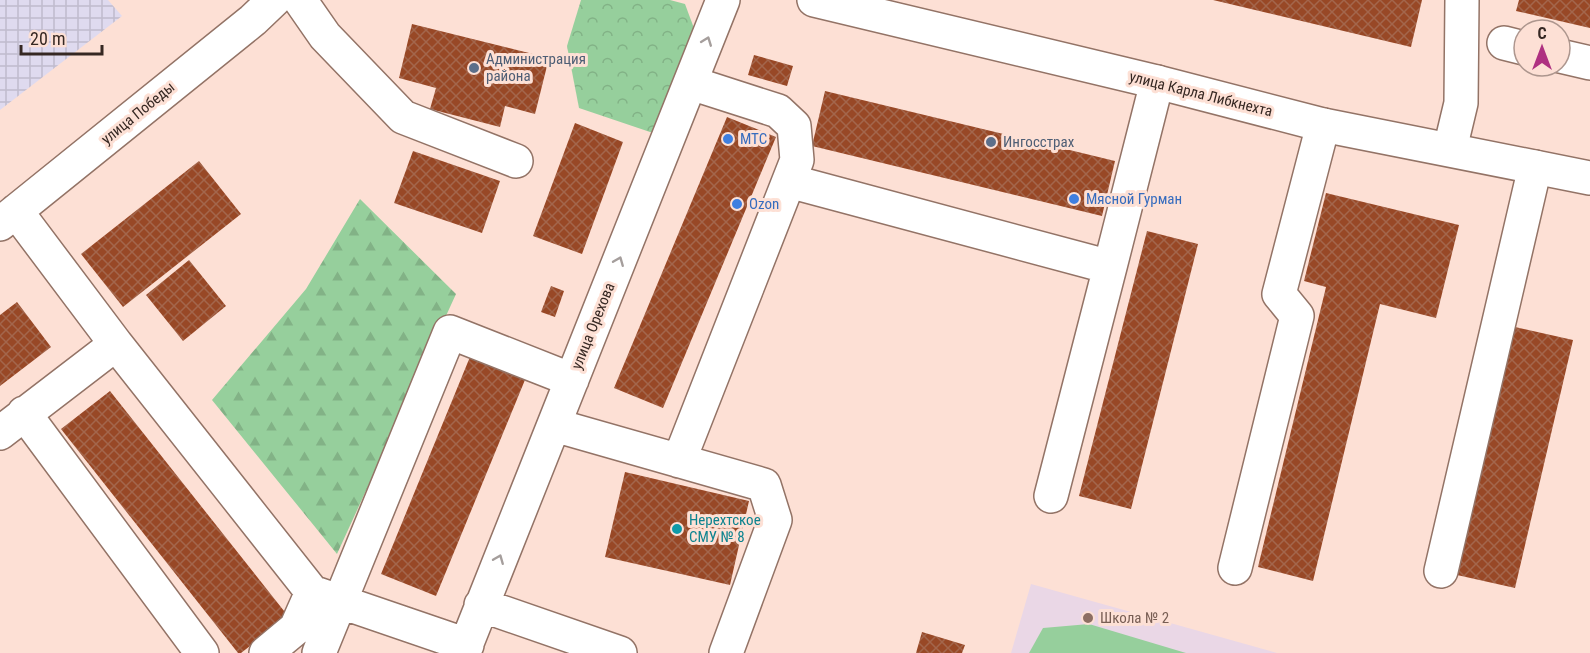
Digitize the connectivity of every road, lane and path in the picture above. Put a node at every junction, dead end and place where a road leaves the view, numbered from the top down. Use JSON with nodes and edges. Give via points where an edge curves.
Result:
{"nodes":[{"id":1,"x":274,"y":0,"type":"edge"},
{"id":2,"x":300,"y":0,"type":"edge"},
{"id":3,"x":723,"y":0,"type":"edge"},
{"id":4,"x":1462,"y":0,"type":"edge"},
{"id":5,"x":828,"y":2,"type":"edge"},
{"id":6,"x":1572,"y":59,"type":"edge"},
{"id":7,"x":1590,"y":63,"type":"edge"},
{"id":8,"x":1157,"y":82,"type":"junction"},
{"id":9,"x":691,"y":83,"type":"junction"},
{"id":10,"x":1323,"y":125,"type":"junction"},
{"id":11,"x":1450,"y":149,"type":"junction"},
{"id":12,"x":516,"y":161,"type":"dead end"},
{"id":13,"x":1535,"y":167,"type":"junction"},
{"id":14,"x":1589,"y":171,"type":"edge"},
{"id":15,"x":789,"y":181,"type":"junction"},
{"id":16,"x":8,"y":218,"type":"edge"},
{"id":17,"x":1110,"y":267,"type":"junction"},
{"id":18,"x":116,"y":344,"type":"junction"},
{"id":19,"x":572,"y":380,"type":"junction"},
{"id":20,"x":12,"y":423,"type":"edge"},
{"id":21,"x":554,"y":425,"type":"junction"},
{"id":22,"x":679,"y":461,"type":"junction"},
{"id":23,"x":1051,"y":496,"type":"dead end"},
{"id":24,"x":1235,"y":568,"type":"dead end"},
{"id":25,"x":1441,"y":572,"type":"dead end"},
{"id":26,"x":326,"y":597,"type":"junction"},
{"id":27,"x":481,"y":605,"type":"junction"},
{"id":28,"x":465,"y":649,"type":"edge"},
{"id":29,"x":202,"y":653,"type":"edge"},
{"id":30,"x":266,"y":653,"type":"edge"},
{"id":31,"x":319,"y":653,"type":"edge"},
{"id":32,"x":620,"y":653,"type":"edge"},
{"id":33,"x":726,"y":653,"type":"edge"}],
"edges":[{"from":1,"to":16,"type":"street","name":"улица Победы"},
{"from":2,"to":12,"type":"street","via":[[325,36],[403,117]]},
{"from":9,"to":3,"type":"street","name":"улица Орехова","one_way":true},
{"from":4,"to":11,"type":"street","via":[[1461,103]]},
{"from":5,"to":8,"type":"street","name":"улица Карла Либкнехта"},
{"from":6,"to":7,"type":"street"},
{"from":8,"to":10,"type":"street","name":"улица Карла Либкнехта"},
{"from":8,"to":17,"type":"street"},
{"from":9,"to":15,"type":"street","via":[[778,111],[794,126],[797,160]]},
{"from":19,"to":9,"type":"street","name":"улица Орехова","one_way":true},
{"from":10,"to":11,"type":"street","name":"улица Карла Либкнехта"},
{"from":10,"to":24,"type":"street","via":[[1279,294],[1297,316]]},
{"from":11,"to":13,"type":"street","name":"улица Карла Либкнехта"},
{"from":13,"to":14,"type":"street","name":"улица Карла Либкнехта"},
{"from":13,"to":25,"type":"street"},
{"from":15,"to":17,"type":"street"},
{"from":15,"to":22,"type":"street"},
{"from":16,"to":18,"type":"street"},
{"from":17,"to":23,"type":"street"},
{"from":18,"to":20,"type":"street"},
{"from":18,"to":26,"type":"street"},
{"from":19,"to":21,"type":"street","name":"улица Орехова"},
{"from":19,"to":26,"type":"street","via":[[450,332]]},
{"from":20,"to":29,"type":"street"},
{"from":21,"to":22,"type":"street"},
{"from":27,"to":21,"type":"street","name":"улица Орехова","one_way":true},
{"from":22,"to":33,"type":"street","via":[[764,485],[775,520]]},
{"from":26,"to":28,"type":"street"},
{"from":26,"to":30,"type":"street"},
{"from":26,"to":31,"type":"street"},
{"from":27,"to":28,"type":"street","name":"улица Орехова"},
{"from":27,"to":32,"type":"street"}]}
